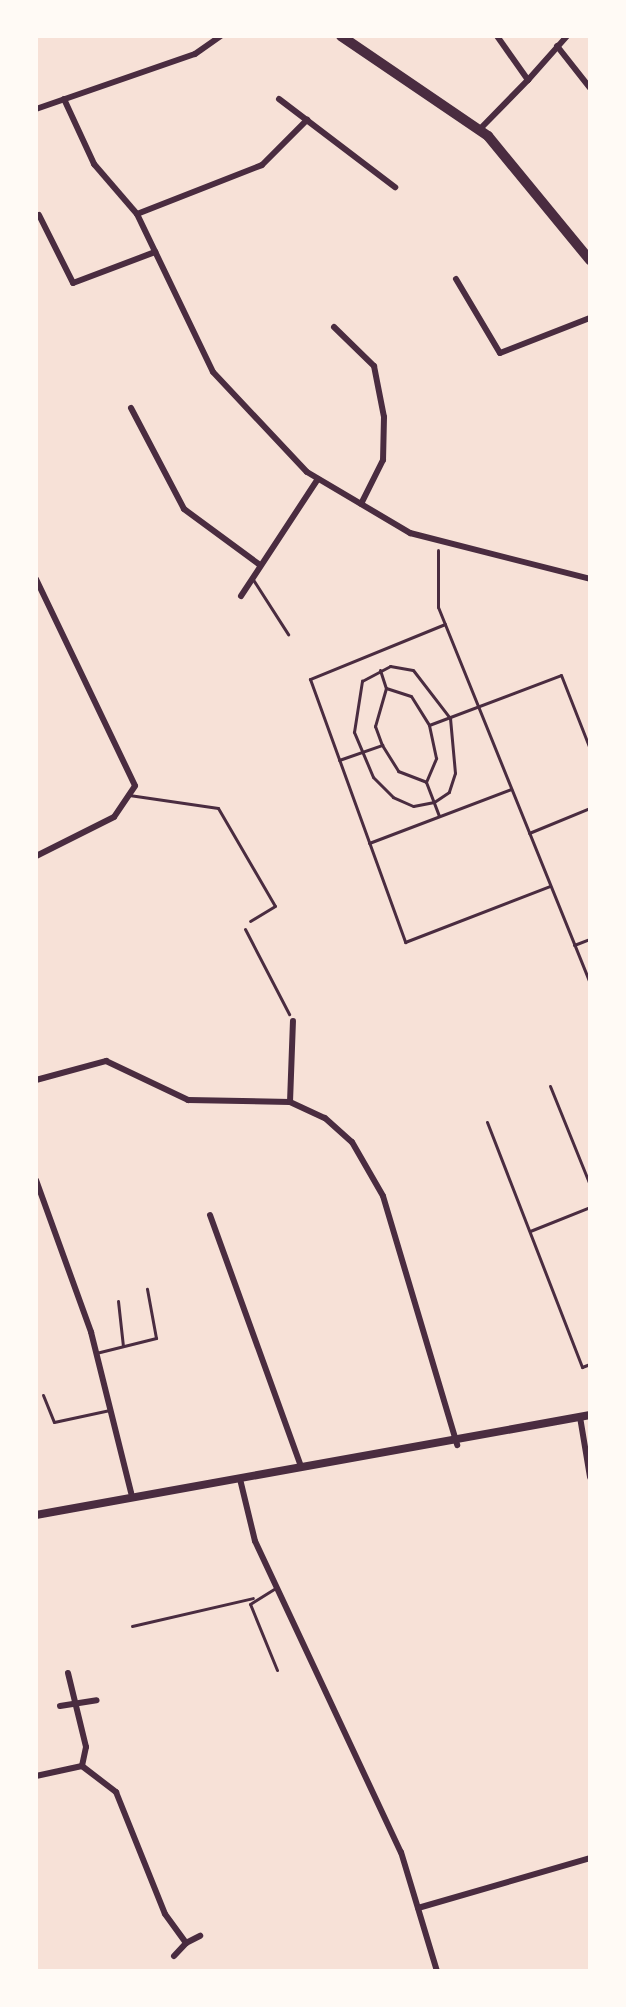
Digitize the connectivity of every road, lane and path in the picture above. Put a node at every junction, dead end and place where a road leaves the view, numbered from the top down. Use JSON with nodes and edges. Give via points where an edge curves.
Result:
{"nodes":[{"id":1,"x":221,"y":36,"type":"edge"},
{"id":2,"x":341,"y":36,"type":"edge"},
{"id":3,"x":497,"y":36,"type":"edge"},
{"id":4,"x":567,"y":36,"type":"edge"},
{"id":5,"x":557,"y":46,"type":"junction"},
{"id":6,"x":528,"y":80,"type":"junction"},
{"id":7,"x":590,"y":88,"type":"edge"},
{"id":8,"x":64,"y":99,"type":"junction"},
{"id":9,"x":279,"y":99,"type":"dead end"},
{"id":10,"x":36,"y":109,"type":"edge"},
{"id":11,"x":307,"y":120,"type":"junction"},
{"id":12,"x":480,"y":129,"type":"junction"},
{"id":13,"x":395,"y":187,"type":"dead end"},
{"id":14,"x":137,"y":214,"type":"junction"},
{"id":15,"x":39,"y":215,"type":"dead end"},
{"id":16,"x":155,"y":252,"type":"junction"},
{"id":17,"x":590,"y":260,"type":"edge"},
{"id":18,"x":456,"y":279,"type":"dead end"},
{"id":19,"x":590,"y":318,"type":"edge"},
{"id":20,"x":334,"y":327,"type":"dead end"},
{"id":21,"x":131,"y":408,"type":"dead end"},
{"id":22,"x":318,"y":479,"type":"junction"},
{"id":23,"x":361,"y":504,"type":"junction"},
{"id":24,"x":438,"y":542,"type":"junction"},
{"id":25,"x":260,"y":565,"type":"junction"},
{"id":26,"x":252,"y":578,"type":"junction"},
{"id":27,"x":36,"y":579,"type":"edge"},
{"id":28,"x":590,"y":579,"type":"edge"},
{"id":29,"x":241,"y":596,"type":"dead end"},
{"id":30,"x":445,"y":624,"type":"junction"},
{"id":31,"x":288,"y":634,"type":"dead end"},
{"id":32,"x":380,"y":669,"type":"junction"},
{"id":33,"x":386,"y":688,"type":"junction"},
{"id":34,"x":478,"y":706,"type":"junction"},
{"id":35,"x":450,"y":718,"type":"junction"},
{"id":36,"x":429,"y":725,"type":"junction"},
{"id":37,"x":382,"y":745,"type":"junction"},
{"id":38,"x":590,"y":749,"type":"edge"},
{"id":39,"x":361,"y":752,"type":"junction"},
{"id":40,"x":339,"y":760,"type":"junction"},
{"id":41,"x":426,"y":782,"type":"junction"},
{"id":42,"x":511,"y":789,"type":"junction"},
{"id":43,"x":129,"y":795,"type":"junction"},
{"id":44,"x":434,"y":802,"type":"junction"},
{"id":45,"x":590,"y":808,"type":"edge"},
{"id":46,"x":439,"y":816,"type":"junction"},
{"id":47,"x":529,"y":833,"type":"junction"},
{"id":48,"x":369,"y":843,"type":"junction"},
{"id":49,"x":36,"y":856,"type":"edge"},
{"id":50,"x":550,"y":886,"type":"junction"},
{"id":51,"x":250,"y":921,"type":"joint"},
{"id":52,"x":590,"y":939,"type":"edge"},
{"id":53,"x":574,"y":945,"type":"junction"},
{"id":54,"x":590,"y":984,"type":"edge"},
{"id":55,"x":293,"y":1021,"type":"joint"},
{"id":56,"x":36,"y":1080,"type":"edge"},
{"id":57,"x":550,"y":1086,"type":"dead end"},
{"id":58,"x":290,"y":1102,"type":"junction"},
{"id":59,"x":487,"y":1122,"type":"dead end"},
{"id":60,"x":36,"y":1180,"type":"edge"},
{"id":61,"x":590,"y":1185,"type":"edge"},
{"id":62,"x":590,"y":1207,"type":"edge"},
{"id":63,"x":210,"y":1215,"type":"dead end"},
{"id":64,"x":47,"y":1219,"type":"junction"},
{"id":65,"x":36,"y":1222,"type":"edge"},
{"id":66,"x":530,"y":1231,"type":"junction"},
{"id":67,"x":147,"y":1289,"type":"dead end"},
{"id":68,"x":118,"y":1301,"type":"dead end"},
{"id":69,"x":123,"y":1346,"type":"junction"},
{"id":70,"x":96,"y":1353,"type":"junction"},
{"id":71,"x":590,"y":1364,"type":"edge"},
{"id":72,"x":43,"y":1395,"type":"dead end"},
{"id":73,"x":110,"y":1410,"type":"junction"},
{"id":74,"x":585,"y":1416,"type":"edge"},
{"id":75,"x":457,"y":1445,"type":"junction"},
{"id":76,"x":301,"y":1467,"type":"junction"},
{"id":77,"x":590,"y":1477,"type":"edge"},
{"id":78,"x":240,"y":1479,"type":"junction"},
{"id":79,"x":131,"y":1493,"type":"junction"},
{"id":80,"x":36,"y":1515,"type":"edge"},
{"id":81,"x":277,"y":1587,"type":"junction"},
{"id":82,"x":253,"y":1598,"type":"junction"},
{"id":83,"x":132,"y":1626,"type":"dead end"},
{"id":84,"x":277,"y":1670,"type":"dead end"},
{"id":85,"x":68,"y":1673,"type":"dead end"},
{"id":86,"x":97,"y":1700,"type":"dead end"},
{"id":87,"x":77,"y":1703,"type":"junction"},
{"id":88,"x":60,"y":1706,"type":"dead end"},
{"id":89,"x":82,"y":1766,"type":"junction"},
{"id":90,"x":36,"y":1776,"type":"edge"},
{"id":91,"x":590,"y":1858,"type":"edge"},
{"id":92,"x":418,"y":1908,"type":"junction"},
{"id":93,"x":200,"y":1936,"type":"dead end"},
{"id":94,"x":186,"y":1943,"type":"junction"},
{"id":95,"x":174,"y":1956,"type":"dead end"},
{"id":96,"x":437,"y":1971,"type":"edge"}],
"edges":[{"from":1,"to":8,"type":"street","via":[[195,54]]},
{"from":2,"to":12,"type":"highway"},
{"from":3,"to":6,"type":"street"},
{"from":4,"to":5,"type":"street"},
{"from":5,"to":6,"type":"street"},
{"from":5,"to":7,"type":"street"},
{"from":6,"to":12,"type":"street"},
{"from":8,"to":10,"type":"street"},
{"from":8,"to":14,"type":"street","via":[[94,164]]},
{"from":9,"to":11,"type":"street"},
{"from":11,"to":13,"type":"street"},
{"from":11,"to":14,"type":"street","via":[[262,165]]},
{"from":12,"to":17,"type":"highway","via":[[532,183]]},
{"from":14,"to":16,"type":"street"},
{"from":15,"to":16,"type":"street","via":[[73,283]]},
{"from":16,"to":22,"type":"street","via":[[213,372]]},
{"from":18,"to":19,"type":"street","via":[[500,353]]},
{"from":20,"to":23,"type":"street","via":[[374,366],[384,417],[383,460]]},
{"from":21,"to":25,"type":"street","via":[[184,509]]},
{"from":22,"to":23,"type":"street"},
{"from":22,"to":25,"type":"street"},
{"from":23,"to":24,"type":"street"},
{"from":24,"to":28,"type":"street"},
{"from":24,"to":30,"type":"path"},
{"from":25,"to":26,"type":"street"},
{"from":26,"to":29,"type":"street"},
{"from":26,"to":31,"type":"lane"},
{"from":27,"to":43,"type":"street","via":[[124,758],[135,786]]},
{"from":30,"to":34,"type":"path"},
{"from":30,"to":40,"type":"path","via":[[310,679]]},
{"from":32,"to":33,"type":"path"},
{"from":32,"to":35,"type":"path","via":[[413,670]]},
{"from":32,"to":39,"type":"path","via":[[362,681],[354,704]]},
{"from":33,"to":36,"type":"path","via":[[411,696]]},
{"from":33,"to":37,"type":"path","via":[[377,701]]},
{"from":34,"to":35,"type":"path"},
{"from":34,"to":38,"type":"path","via":[[561,675]]},
{"from":34,"to":42,"type":"path"},
{"from":35,"to":36,"type":"path"},
{"from":35,"to":44,"type":"path","via":[[455,773],[449,792]]},
{"from":36,"to":41,"type":"path","via":[[436,758]]},
{"from":37,"to":39,"type":"path"},
{"from":37,"to":41,"type":"path","via":[[398,771]]},
{"from":39,"to":40,"type":"path"},
{"from":39,"to":44,"type":"path","via":[[393,797],[413,806]]},
{"from":40,"to":48,"type":"path"},
{"from":41,"to":44,"type":"path"},
{"from":42,"to":46,"type":"path"},
{"from":42,"to":47,"type":"path"},
{"from":43,"to":49,"type":"street","via":[[114,817]]},
{"from":43,"to":51,"type":"lane","via":[[218,808],[275,906]]},
{"from":44,"to":46,"type":"path"},
{"from":45,"to":47,"type":"path"},
{"from":46,"to":48,"type":"path"},
{"from":47,"to":50,"type":"path"},
{"from":48,"to":50,"type":"path","via":[[405,942]]},
{"from":50,"to":53,"type":"path"},
{"from":51,"to":55,"type":"path","via":[[243,926]]},
{"from":52,"to":53,"type":"path"},
{"from":53,"to":54,"type":"path"},
{"from":55,"to":58,"type":"street"},
{"from":56,"to":58,"type":"street","via":[[106,1061],[188,1100]]},
{"from":57,"to":61,"type":"path"},
{"from":58,"to":75,"type":"street","via":[[325,1118],[369,1166]]},
{"from":59,"to":66,"type":"path"},
{"from":60,"to":64,"type":"street"},
{"from":62,"to":66,"type":"path"},
{"from":63,"to":76,"type":"street"},
{"from":64,"to":65,"type":"street"},
{"from":64,"to":70,"type":"street"},
{"from":66,"to":71,"type":"path","via":[[582,1367]]},
{"from":67,"to":69,"type":"lane","via":[[156,1338]]},
{"from":68,"to":69,"type":"lane"},
{"from":69,"to":70,"type":"lane"},
{"from":70,"to":73,"type":"street"},
{"from":72,"to":73,"type":"lane","via":[[54,1422]]},
{"from":73,"to":79,"type":"street"},
{"from":74,"to":75,"type":"street"},
{"from":74,"to":77,"type":"street"},
{"from":75,"to":76,"type":"street"},
{"from":76,"to":78,"type":"street"},
{"from":78,"to":79,"type":"street"},
{"from":78,"to":81,"type":"street","via":[[255,1541]]},
{"from":79,"to":80,"type":"street"},
{"from":81,"to":82,"type":"lane"},
{"from":81,"to":92,"type":"street","via":[[401,1852]]},
{"from":82,"to":83,"type":"lane"},
{"from":82,"to":84,"type":"lane"},
{"from":85,"to":87,"type":"street"},
{"from":86,"to":87,"type":"street"},
{"from":87,"to":88,"type":"street"},
{"from":87,"to":89,"type":"street"},
{"from":89,"to":90,"type":"street"},
{"from":89,"to":94,"type":"street","via":[[116,1792],[165,1914]]},
{"from":91,"to":92,"type":"street"},
{"from":92,"to":96,"type":"street"},
{"from":93,"to":94,"type":"street"},
{"from":94,"to":95,"type":"street"}]}
